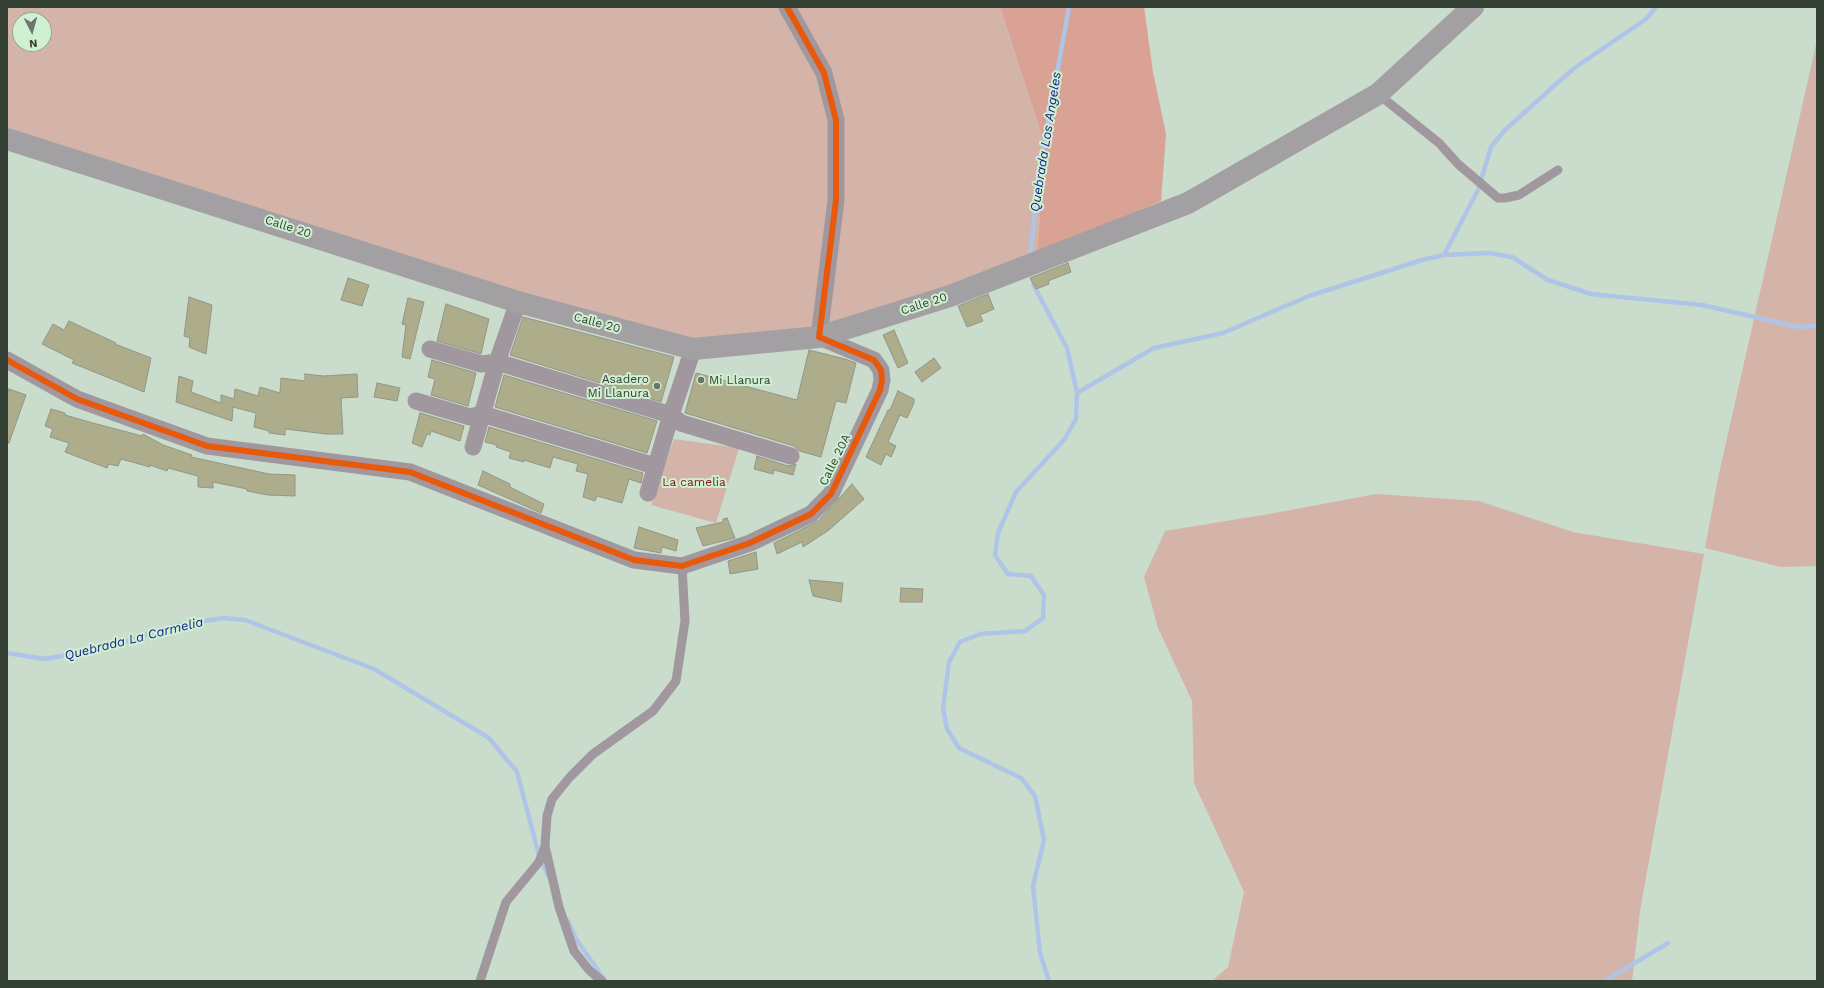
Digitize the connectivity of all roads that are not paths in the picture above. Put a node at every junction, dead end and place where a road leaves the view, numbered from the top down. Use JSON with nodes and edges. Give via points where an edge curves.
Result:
{"nodes":[{"id":1,"x":787,"y":7,"type":"edge"},
{"id":2,"x":1473,"y":7,"type":"edge"},
{"id":3,"x":1378,"y":94,"type":"junction"},
{"id":4,"x":7,"y":139,"type":"edge"},
{"id":5,"x":1558,"y":170,"type":"dead end"},
{"id":6,"x":518,"y":302,"type":"junction"},
{"id":7,"x":819,"y":337,"type":"junction"},
{"id":8,"x":430,"y":349,"type":"dead end"},
{"id":9,"x":693,"y":349,"type":"junction"},
{"id":10,"x":7,"y":360,"type":"edge"},
{"id":11,"x":497,"y":362,"type":"junction"},
{"id":12,"x":416,"y":401,"type":"dead end"},
{"id":13,"x":482,"y":414,"type":"junction"},
{"id":14,"x":671,"y":415,"type":"junction"},
{"id":15,"x":473,"y":447,"type":"dead end"},
{"id":16,"x":791,"y":456,"type":"dead end"},
{"id":17,"x":656,"y":466,"type":"junction"},
{"id":18,"x":648,"y":493,"type":"dead end"},
{"id":19,"x":682,"y":566,"type":"junction"},
{"id":20,"x":545,"y":846,"type":"junction"},
{"id":21,"x":480,"y":981,"type":"edge"},
{"id":22,"x":602,"y":981,"type":"edge"}],
"edges":[{"from":1,"to":7,"type":"street","via":[[824,74],[836,120],[836,200]]},
{"from":2,"to":3,"type":"main road","name":"Calle 20"},
{"from":3,"to":5,"type":"lane","via":[[1438,143],[1498,198],[1519,195]]},
{"from":3,"to":7,"type":"main road","name":"Calle 20","via":[[1188,203],[950,296]]},
{"from":4,"to":6,"type":"main road","name":"Calle 20"},
{"from":6,"to":9,"type":"main road","name":"Calle 20"},
{"from":6,"to":11,"type":"street"},
{"from":7,"to":9,"type":"main road","name":"Calle 20"},
{"from":7,"to":19,"type":"street","name":"Calle 20A","via":[[874,360],[881,370],[882,380],[880,390],[831,494],[811,514],[801,519],[750,542]]},
{"from":8,"to":11,"type":"street","via":[[481,364]]},
{"from":9,"to":14,"type":"street"},
{"from":10,"to":19,"type":"street","via":[[77,399],[207,446],[410,472],[634,560]]},
{"from":11,"to":13,"type":"street"},
{"from":11,"to":14,"type":"street"},
{"from":12,"to":13,"type":"street","via":[[470,416]]},
{"from":13,"to":15,"type":"street"},
{"from":13,"to":17,"type":"street"},
{"from":14,"to":16,"type":"street","via":[[681,423]]},
{"from":14,"to":17,"type":"street"},
{"from":17,"to":18,"type":"street"},
{"from":19,"to":20,"type":"lane","via":[[685,621],[676,682],[653,711],[593,754],[552,799],[547,816]]},
{"from":20,"to":21,"type":"lane","via":[[539,862],[506,902]]},
{"from":20,"to":22,"type":"lane","via":[[559,907],[574,952]]}]}
